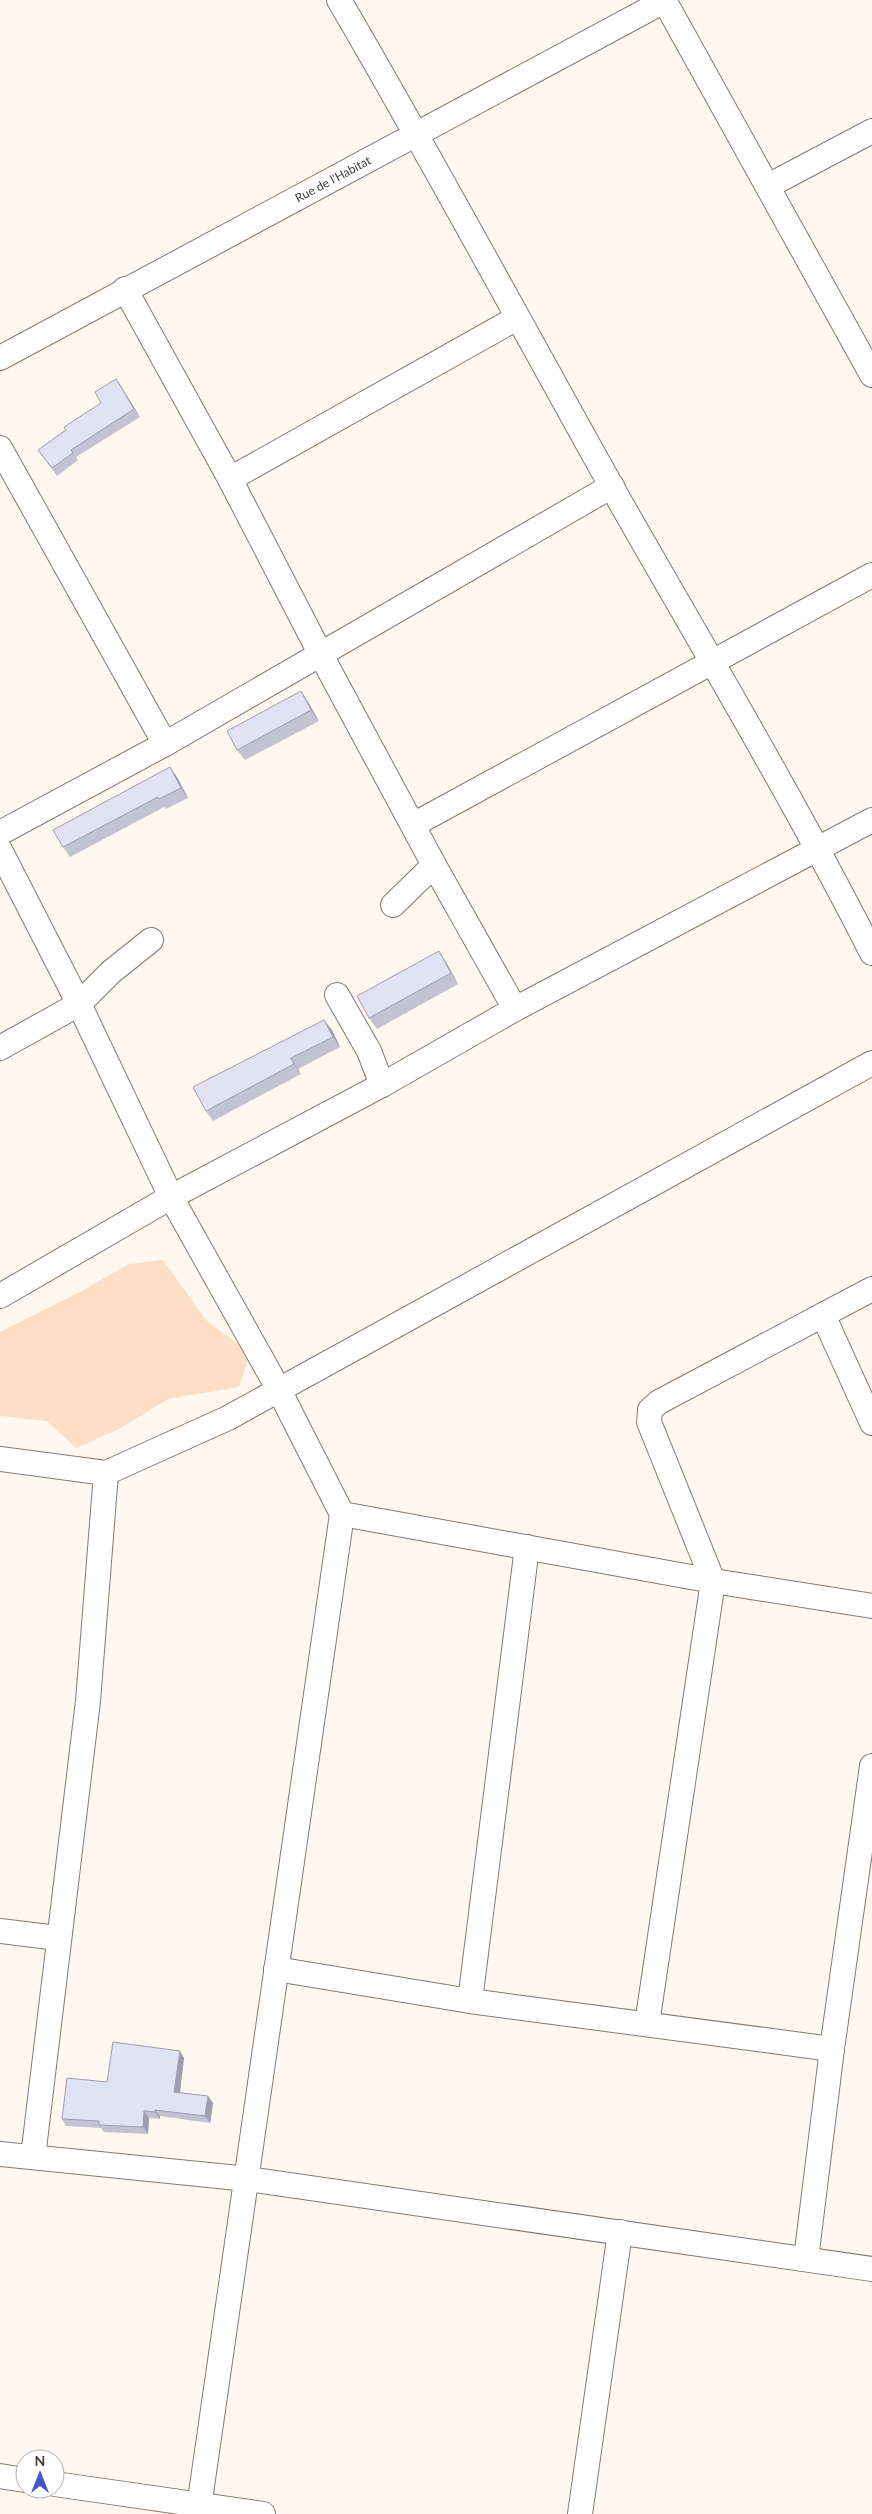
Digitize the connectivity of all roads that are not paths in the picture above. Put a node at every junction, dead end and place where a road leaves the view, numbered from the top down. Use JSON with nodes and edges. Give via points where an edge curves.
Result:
{"nodes":[{"id":1,"x":339,"y":0,"type":"edge"},
{"id":2,"x":665,"y":0,"type":"edge"},
{"id":3,"x":872,"y":131,"type":"edge"},
{"id":4,"x":417,"y":134,"type":"junction"},
{"id":5,"x":768,"y":186,"type":"junction"},
{"id":6,"x":125,"y":290,"type":"junction"},
{"id":7,"x":517,"y":318,"type":"junction"},
{"id":8,"x":0,"y":358,"type":"edge"},
{"id":9,"x":872,"y":376,"type":"edge"},
{"id":10,"x":0,"y":448,"type":"edge"},
{"id":11,"x":230,"y":478,"type":"junction"},
{"id":12,"x":612,"y":486,"type":"junction"},
{"id":13,"x":872,"y":575,"type":"edge"},
{"id":14,"x":321,"y":655,"type":"junction"},
{"id":15,"x":711,"y":662,"type":"junction"},
{"id":16,"x":166,"y":744,"type":"junction"},
{"id":17,"x":872,"y":820,"type":"edge"},
{"id":18,"x":413,"y":825,"type":"junction"},
{"id":19,"x":0,"y":833,"type":"edge"},
{"id":20,"x":0,"y":850,"type":"edge"},
{"id":21,"x":819,"y":850,"type":"junction"},
{"id":22,"x":434,"y":865,"type":"junction"},
{"id":23,"x":393,"y":906,"type":"dead end"},
{"id":24,"x":150,"y":940,"type":"dead end"},
{"id":25,"x":872,"y":953,"type":"edge"},
{"id":26,"x":336,"y":995,"type":"dead end"},
{"id":27,"x":79,"y":1004,"type":"junction"},
{"id":28,"x":515,"y":1009,"type":"junction"},
{"id":29,"x":0,"y":1048,"type":"edge"},
{"id":30,"x":872,"y":1062,"type":"edge"},
{"id":31,"x":382,"y":1085,"type":"junction"},
{"id":32,"x":171,"y":1197,"type":"junction"},
{"id":33,"x":872,"y":1289,"type":"edge"},
{"id":34,"x":0,"y":1296,"type":"edge"},
{"id":35,"x":823,"y":1315,"type":"junction"},
{"id":36,"x":279,"y":1390,"type":"junction"},
{"id":37,"x":872,"y":1423,"type":"edge"},
{"id":38,"x":0,"y":1460,"type":"edge"},
{"id":39,"x":106,"y":1473,"type":"junction"},
{"id":40,"x":342,"y":1514,"type":"junction"},
{"id":41,"x":527,"y":1547,"type":"junction"},
{"id":42,"x":713,"y":1581,"type":"junction"},
{"id":43,"x":872,"y":1606,"type":"edge"},
{"id":44,"x":872,"y":1766,"type":"edge"},
{"id":45,"x":0,"y":1931,"type":"edge"},
{"id":46,"x":58,"y":1938,"type":"junction"},
{"id":47,"x":276,"y":1969,"type":"junction"},
{"id":48,"x":470,"y":2001,"type":"junction"},
{"id":49,"x":647,"y":2024,"type":"junction"},
{"id":50,"x":832,"y":2048,"type":"junction"},
{"id":51,"x":0,"y":2154,"type":"edge"},
{"id":52,"x":33,"y":2157,"type":"junction"},
{"id":53,"x":248,"y":2179,"type":"junction"},
{"id":54,"x":620,"y":2232,"type":"junction"},
{"id":55,"x":806,"y":2260,"type":"junction"},
{"id":56,"x":872,"y":2269,"type":"edge"},
{"id":57,"x":0,"y":2476,"type":"edge"},
{"id":58,"x":15,"y":2478,"type":"edge"},
{"id":59,"x":65,"y":2486,"type":"edge"},
{"id":60,"x":199,"y":2510,"type":"edge"},
{"id":61,"x":263,"y":2514,"type":"edge"},
{"id":62,"x":580,"y":2514,"type":"edge"}],
"edges":[{"from":1,"to":4,"type":"street"},
{"from":2,"to":4,"type":"street","name":"Rue de l'Habitat"},
{"from":2,"to":5,"type":"street"},
{"from":3,"to":5,"type":"street"},
{"from":4,"to":6,"type":"street","name":"Rue de l'Habitat"},
{"from":4,"to":7,"type":"street"},
{"from":5,"to":9,"type":"street"},
{"from":6,"to":8,"type":"street","name":"Rue de l'Habitat"},
{"from":6,"to":11,"type":"street"},
{"from":7,"to":11,"type":"street"},
{"from":7,"to":12,"type":"street"},
{"from":10,"to":16,"type":"street"},
{"from":11,"to":14,"type":"street"},
{"from":12,"to":14,"type":"street"},
{"from":12,"to":15,"type":"street"},
{"from":13,"to":15,"type":"street"},
{"from":14,"to":16,"type":"street"},
{"from":14,"to":18,"type":"street"},
{"from":15,"to":18,"type":"street"},
{"from":15,"to":21,"type":"street"},
{"from":16,"to":19,"type":"street"},
{"from":17,"to":21,"type":"street"},
{"from":18,"to":22,"type":"street"},
{"from":20,"to":27,"type":"street"},
{"from":21,"to":25,"type":"street"},
{"from":21,"to":28,"type":"street"},
{"from":22,"to":23,"type":"street"},
{"from":22,"to":28,"type":"street"},
{"from":24,"to":27,"type":"street"},
{"from":26,"to":31,"type":"street","via":[[369,1052]]},
{"from":27,"to":29,"type":"street"},
{"from":27,"to":32,"type":"street"},
{"from":28,"to":31,"type":"street"},
{"from":30,"to":36,"type":"street"},
{"from":31,"to":32,"type":"street"},
{"from":32,"to":34,"type":"street"},
{"from":32,"to":36,"type":"street"},
{"from":33,"to":35,"type":"street"},
{"from":35,"to":37,"type":"street"},
{"from":35,"to":42,"type":"street","via":[[659,1402],[650,1410],[649,1422]]},
{"from":36,"to":39,"type":"street","via":[[228,1418]]},
{"from":36,"to":40,"type":"street"},
{"from":38,"to":39,"type":"street"},
{"from":39,"to":46,"type":"street","via":[[88,1701]]},
{"from":40,"to":41,"type":"street"},
{"from":40,"to":47,"type":"street"},
{"from":41,"to":42,"type":"street"},
{"from":41,"to":48,"type":"street"},
{"from":42,"to":43,"type":"street"},
{"from":42,"to":49,"type":"street"},
{"from":44,"to":50,"type":"street"},
{"from":45,"to":46,"type":"street"},
{"from":46,"to":52,"type":"street"},
{"from":47,"to":48,"type":"street"},
{"from":47,"to":53,"type":"street"},
{"from":48,"to":49,"type":"street"},
{"from":49,"to":50,"type":"street"},
{"from":50,"to":55,"type":"street"},
{"from":51,"to":52,"type":"street"},
{"from":52,"to":53,"type":"street"},
{"from":53,"to":54,"type":"street"},
{"from":53,"to":60,"type":"street"},
{"from":54,"to":55,"type":"street"},
{"from":54,"to":62,"type":"street"},
{"from":55,"to":56,"type":"street"},
{"from":57,"to":58,"type":"street"},
{"from":59,"to":60,"type":"street"},
{"from":60,"to":61,"type":"street"}]}
